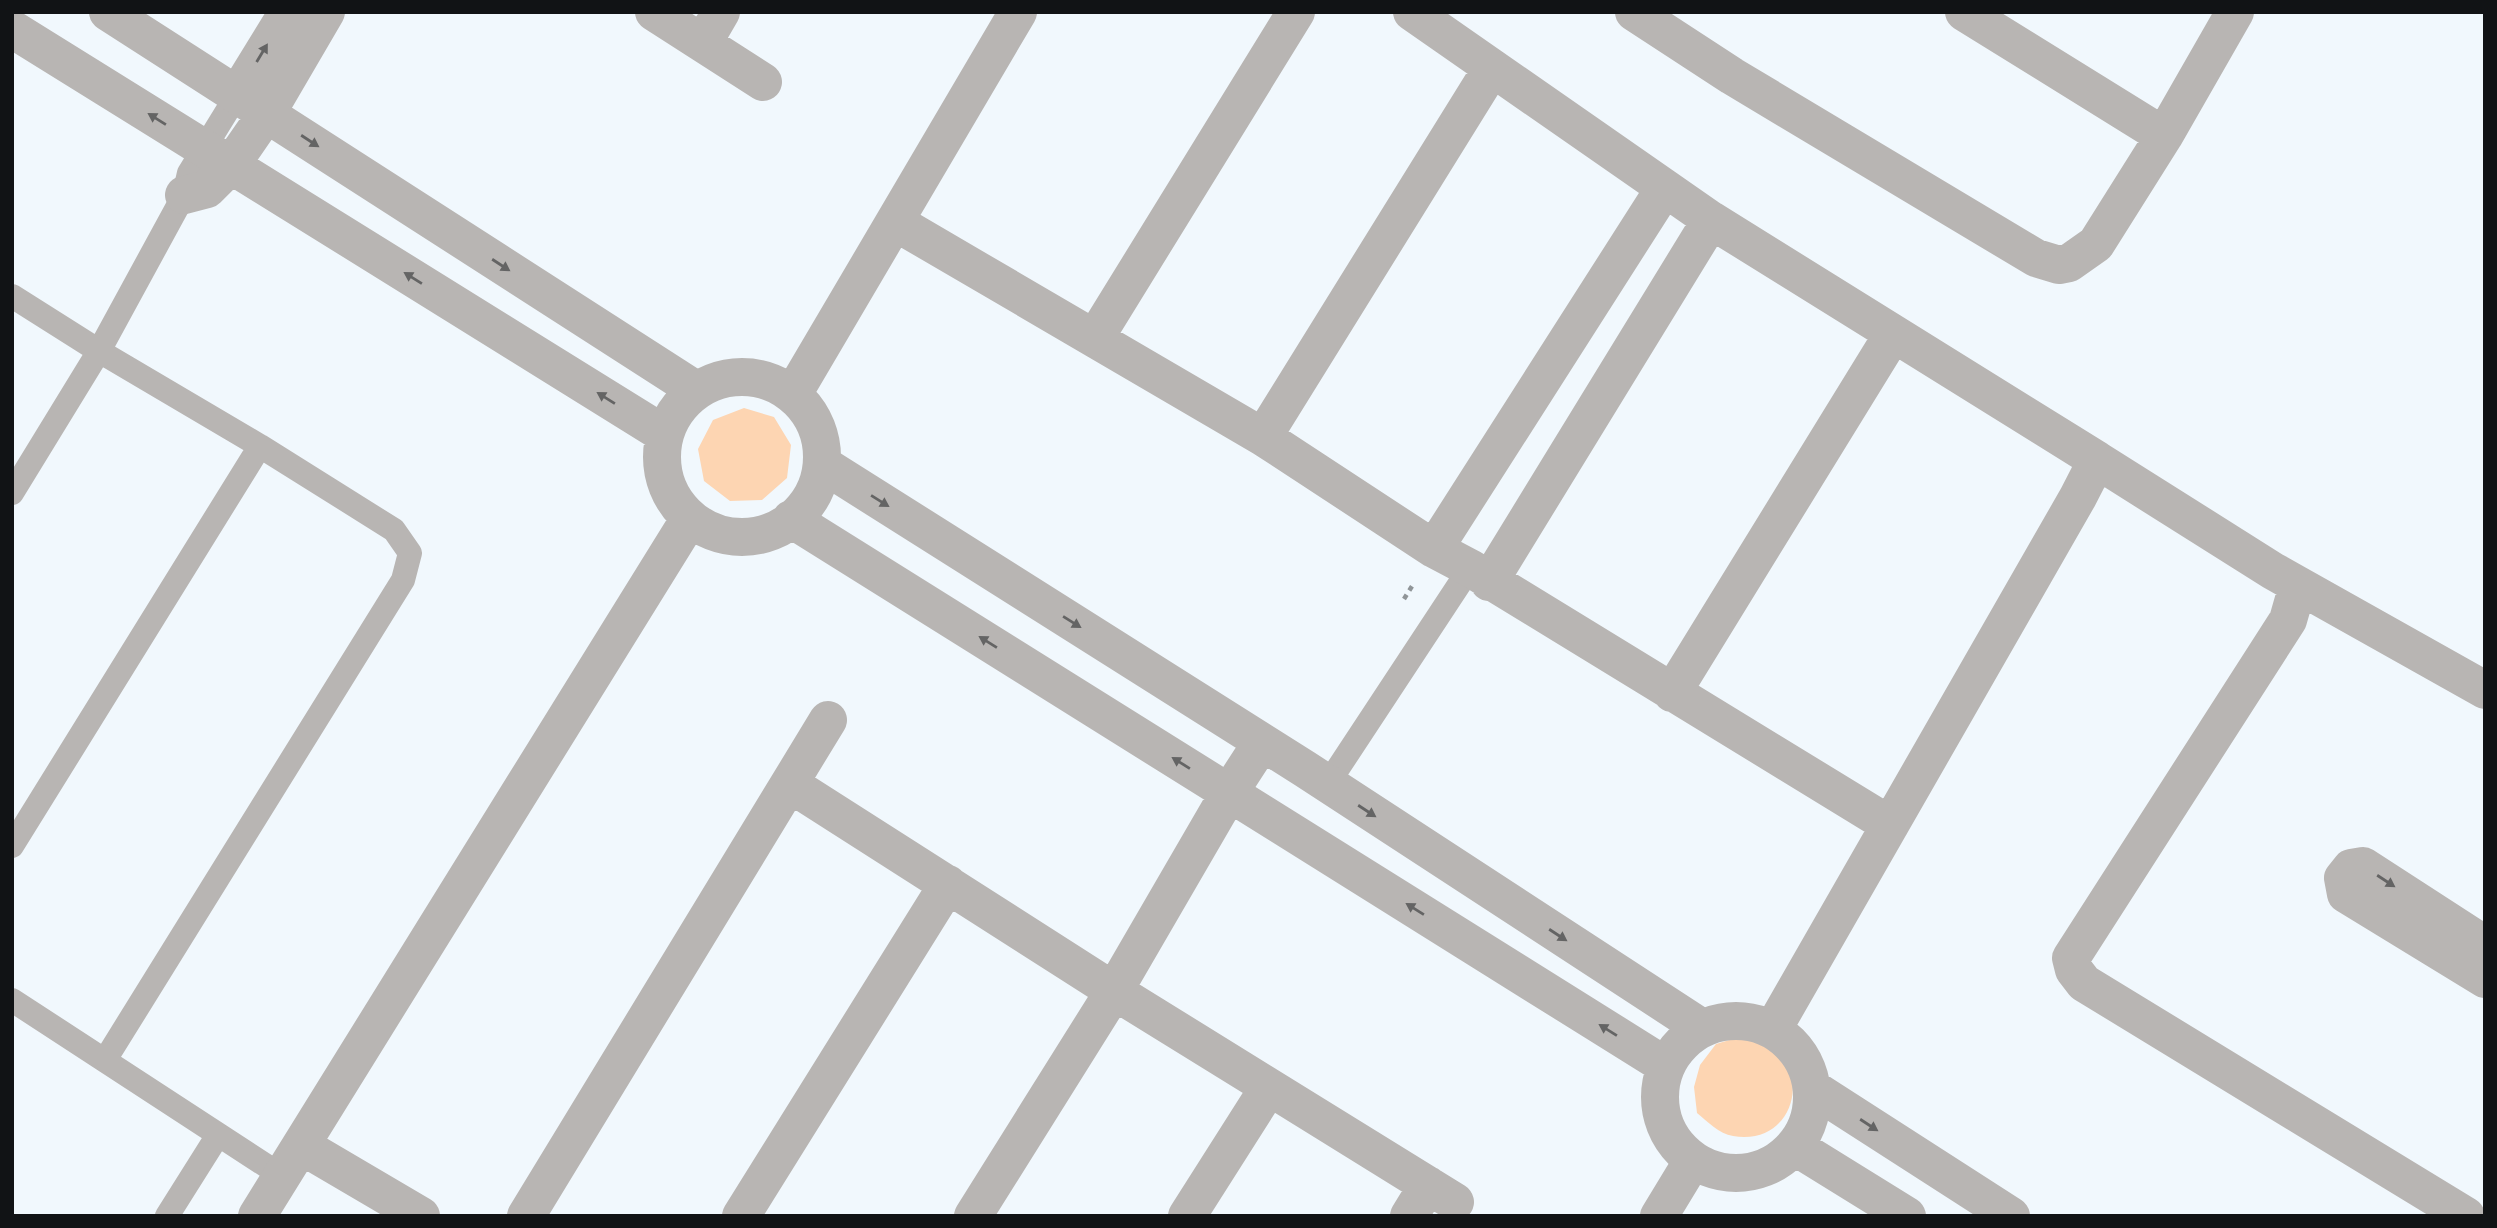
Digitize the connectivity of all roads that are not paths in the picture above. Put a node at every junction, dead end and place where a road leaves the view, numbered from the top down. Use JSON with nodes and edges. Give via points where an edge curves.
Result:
{"nodes":[{"id":1,"x":108,"y":12,"type":"edge"},
{"id":2,"x":288,"y":12,"type":"edge"},
{"id":3,"x":326,"y":12,"type":"edge"},
{"id":4,"x":654,"y":12,"type":"edge"},
{"id":5,"x":1018,"y":12,"type":"edge"},
{"id":6,"x":1296,"y":12,"type":"edge"},
{"id":7,"x":1412,"y":12,"type":"edge"},
{"id":8,"x":1634,"y":12,"type":"edge"},
{"id":9,"x":1964,"y":12,"type":"edge"},
{"id":10,"x":2235,"y":12,"type":"edge"},
{"id":11,"x":712,"y":28,"type":"edge"},
{"id":12,"x":12,"y":29,"type":"edge"},
{"id":13,"x":1492,"y":68,"type":"junction"},
{"id":14,"x":763,"y":82,"type":"dead end"},
{"id":15,"x":252,"y":104,"type":"junction"},
{"id":16,"x":2164,"y":136,"type":"junction"},
{"id":17,"x":217,"y":156,"type":"junction"},
{"id":18,"x":1664,"y":189,"type":"junction"},
{"id":19,"x":184,"y":195,"type":"joint"},
{"id":20,"x":1711,"y":220,"type":"junction"},
{"id":21,"x":895,"y":222,"type":"junction"},
{"id":22,"x":12,"y":296,"type":"edge"},
{"id":23,"x":1893,"y":334,"type":"junction"},
{"id":24,"x":1095,"y":338,"type":"junction"},
{"id":25,"x":99,"y":351,"type":"junction"},
{"id":26,"x":696,"y":390,"type":"junction"},
{"id":27,"x":793,"y":394,"type":"junction"},
{"id":28,"x":664,"y":434,"type":"junction"},
{"id":29,"x":1262,"y":437,"type":"junction"},
{"id":30,"x":260,"y":446,"type":"junction"},
{"id":31,"x":2097,"y":460,"type":"junction"},
{"id":32,"x":822,"y":464,"type":"junction"},
{"id":33,"x":12,"y":494,"type":"edge"},
{"id":34,"x":690,"y":518,"type":"junction"},
{"id":35,"x":791,"y":519,"type":"junction"},
{"id":36,"x":1433,"y":549,"type":"junction"},
{"id":37,"x":1479,"y":575,"type":"junction"},
{"id":38,"x":2298,"y":585,"type":"junction"},
{"id":39,"x":2485,"y":690,"type":"edge"},
{"id":40,"x":1672,"y":693,"type":"junction"},
{"id":41,"x":828,"y":720,"type":"dead end"},
{"id":42,"x":1262,"y":741,"type":"junction"},
{"id":43,"x":790,"y":784,"type":"junction"},
{"id":44,"x":1327,"y":785,"type":"junction"},
{"id":45,"x":1229,"y":793,"type":"junction"},
{"id":46,"x":1889,"y":825,"type":"junction"},
{"id":47,"x":12,"y":846,"type":"edge"},
{"id":48,"x":948,"y":884,"type":"junction"},
{"id":49,"x":2485,"y":945,"type":"edge"},
{"id":50,"x":2485,"y":979,"type":"edge"},
{"id":51,"x":1114,"y":991,"type":"junction"},
{"id":52,"x":12,"y":1000,"type":"edge"},
{"id":53,"x":1702,"y":1028,"type":"junction"},
{"id":54,"x":1773,"y":1029,"type":"junction"},
{"id":55,"x":105,"y":1060,"type":"junction"},
{"id":56,"x":1666,"y":1066,"type":"junction"},
{"id":57,"x":1269,"y":1087,"type":"junction"},
{"id":58,"x":1812,"y":1088,"type":"junction"},
{"id":59,"x":218,"y":1135,"type":"junction"},
{"id":60,"x":1794,"y":1146,"type":"junction"},
{"id":61,"x":1693,"y":1160,"type":"junction"},
{"id":62,"x":292,"y":1161,"type":"junction"},
{"id":63,"x":1431,"y":1201,"type":"edge"},
{"id":64,"x":167,"y":1216,"type":"edge"},
{"id":65,"x":257,"y":1216,"type":"edge"},
{"id":66,"x":421,"y":1216,"type":"edge"},
{"id":67,"x":526,"y":1216,"type":"edge"},
{"id":68,"x":741,"y":1216,"type":"edge"},
{"id":69,"x":973,"y":1216,"type":"edge"},
{"id":70,"x":1188,"y":1216,"type":"edge"},
{"id":71,"x":1659,"y":1216,"type":"edge"},
{"id":72,"x":1907,"y":1216,"type":"edge"},
{"id":73,"x":2011,"y":1216,"type":"edge"},
{"id":74,"x":2466,"y":1216,"type":"edge"}],
"edges":[{"from":1,"to":15,"type":"street"},
{"from":15,"to":2,"type":"street","one_way":true},
{"from":3,"to":15,"type":"street"},
{"from":4,"to":11,"type":"street"},
{"from":5,"to":21,"type":"street"},
{"from":6,"to":24,"type":"street"},
{"from":7,"to":13,"type":"street"},
{"from":8,"to":16,"type":"street","via":[[2036,258],[2059,265],[2076,260],[2096,244]]},
{"from":9,"to":16,"type":"street"},
{"from":10,"to":16,"type":"street"},
{"from":11,"to":14,"type":"street"},
{"from":17,"to":12,"type":"street","one_way":true},
{"from":13,"to":18,"type":"street"},
{"from":13,"to":29,"type":"street"},
{"from":15,"to":17,"type":"street"},
{"from":15,"to":26,"type":"street","one_way":true},
{"from":17,"to":19,"type":"street","via":[[207,189]]},
{"from":28,"to":17,"type":"street","one_way":true},
{"from":18,"to":20,"type":"street"},
{"from":18,"to":36,"type":"street"},
{"from":19,"to":25,"type":"lane"},
{"from":20,"to":23,"type":"street"},
{"from":20,"to":37,"type":"street"},
{"from":21,"to":24,"type":"street"},
{"from":21,"to":27,"type":"street"},
{"from":22,"to":25,"type":"lane"},
{"from":23,"to":31,"type":"street"},
{"from":23,"to":40,"type":"street"},
{"from":24,"to":29,"type":"street"},
{"from":25,"to":30,"type":"lane"},
{"from":25,"to":33,"type":"lane"},
{"from":26,"to":27,"type":"street","via":[[719,379],[745,376],[771,380]]},
{"from":26,"to":28,"type":"street","via":[[676,410]]},
{"from":27,"to":32,"type":"street","via":[[811,414],[821,438]]},
{"from":28,"to":34,"type":"street","via":[[660,461],[667,488]]},
{"from":29,"to":36,"type":"street"},
{"from":30,"to":47,"type":"lane"},
{"from":30,"to":55,"type":"lane","via":[[394,530],[410,552],[402,580]]},
{"from":31,"to":38,"type":"street"},
{"from":31,"to":46,"type":"street"},
{"from":32,"to":35,"type":"street","via":[[816,490]]},
{"from":32,"to":42,"type":"street","one_way":true},
{"from":34,"to":35,"type":"street","via":[[727,537],[754,537]]},
{"from":34,"to":62,"type":"street"},
{"from":45,"to":35,"type":"street","one_way":true},
{"from":36,"to":37,"type":"street"},
{"from":37,"to":40,"type":"street"},
{"from":37,"to":44,"type":"lane"},
{"from":38,"to":39,"type":"street"},
{"from":38,"to":74,"type":"street","via":[[2288,620],[2071,958],[2074,970],[2084,982]]},
{"from":40,"to":46,"type":"street"},
{"from":41,"to":43,"type":"street"},
{"from":42,"to":44,"type":"street"},
{"from":42,"to":45,"type":"street"},
{"from":43,"to":48,"type":"street"},
{"from":43,"to":67,"type":"street"},
{"from":44,"to":53,"type":"street","one_way":true},
{"from":45,"to":51,"type":"street"},
{"from":56,"to":45,"type":"street","one_way":true},
{"from":46,"to":54,"type":"street"},
{"from":48,"to":51,"type":"street"},
{"from":48,"to":68,"type":"street"},
{"from":50,"to":49,"type":"street","one_way":true,"via":[[2346,894],[2343,878],[2351,868],[2363,866]]},
{"from":51,"to":57,"type":"street"},
{"from":51,"to":69,"type":"street"},
{"from":52,"to":55,"type":"lane"},
{"from":53,"to":54,"type":"street","via":[[1725,1021],[1750,1021]]},
{"from":53,"to":56,"type":"street","via":[[1680,1044]]},
{"from":54,"to":58,"type":"street","via":[[1792,1044],[1806,1064]]},
{"from":55,"to":59,"type":"lane"},
{"from":56,"to":61,"type":"street","via":[[1660,1092],[1662,1118],[1674,1142]]},
{"from":57,"to":63,"type":"street"},
{"from":57,"to":70,"type":"street"},
{"from":58,"to":60,"type":"street","via":[[1811,1112]]},
{"from":58,"to":73,"type":"street","one_way":true},
{"from":59,"to":62,"type":"lane"},
{"from":59,"to":64,"type":"lane"},
{"from":60,"to":61,"type":"street","via":[[1765,1168],[1741,1173],[1717,1171]]},
{"from":60,"to":72,"type":"street"},
{"from":61,"to":71,"type":"street"},
{"from":62,"to":65,"type":"street"},
{"from":62,"to":66,"type":"street"}]}
